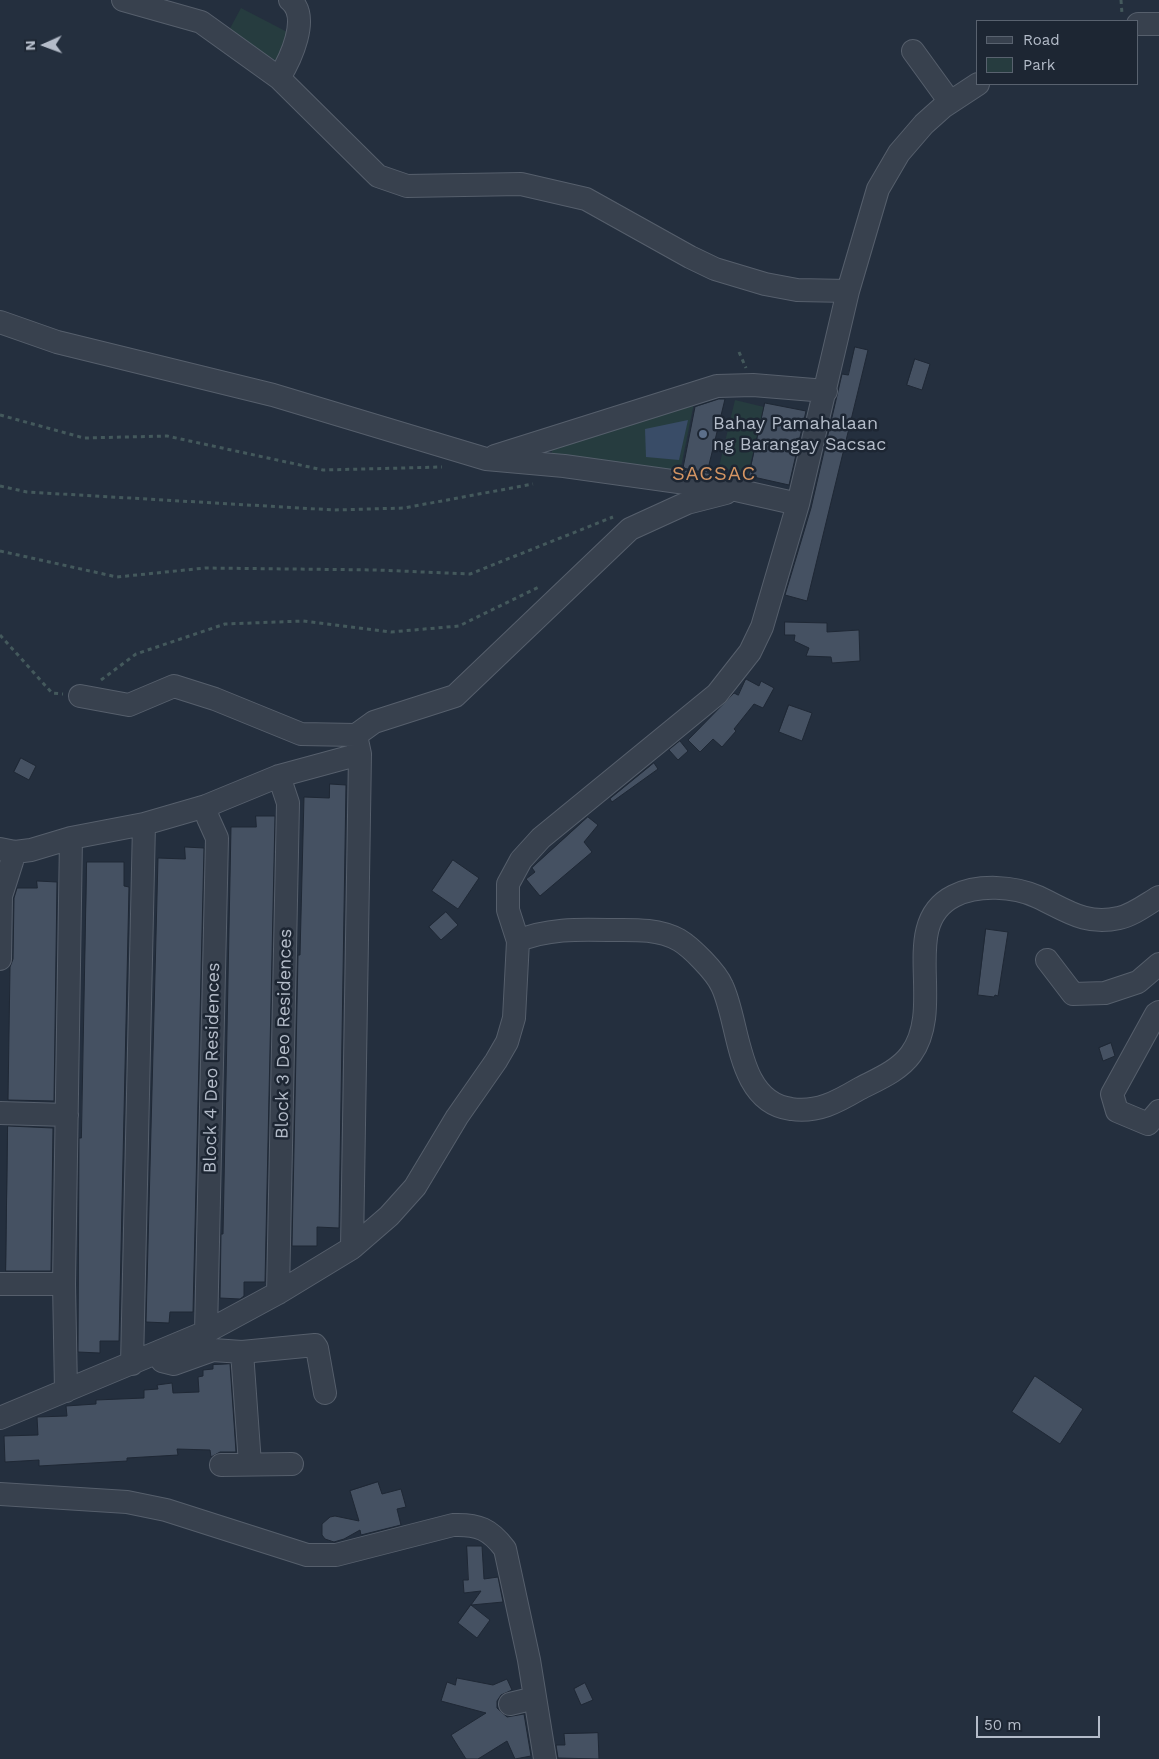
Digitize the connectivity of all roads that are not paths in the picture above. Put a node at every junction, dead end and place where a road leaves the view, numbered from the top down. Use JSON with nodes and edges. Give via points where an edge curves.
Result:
{"nodes":[{"id":1,"x":123,"y":0,"type":"edge"},
{"id":2,"x":290,"y":0,"type":"edge"},
{"id":3,"x":1139,"y":24,"type":"edge"},
{"id":4,"x":1159,"y":24,"type":"edge"},
{"id":5,"x":913,"y":51,"type":"dead end"},
{"id":6,"x":279,"y":78,"type":"junction"},
{"id":7,"x":976,"y":85,"type":"edge"},
{"id":8,"x":950,"y":102,"type":"junction"},
{"id":9,"x":848,"y":291,"type":"junction"},
{"id":10,"x":0,"y":322,"type":"edge"},
{"id":11,"x":826,"y":391,"type":"junction"},
{"id":12,"x":486,"y":459,"type":"junction"},
{"id":13,"x":736,"y":490,"type":"junction"},
{"id":14,"x":798,"y":504,"type":"junction"},
{"id":15,"x":80,"y":696,"type":"road end"},
{"id":16,"x":358,"y":744,"type":"junction"},
{"id":17,"x":279,"y":776,"type":"junction"},
{"id":18,"x":206,"y":806,"type":"junction"},
{"id":19,"x":144,"y":824,"type":"junction"},
{"id":20,"x":71,"y":838,"type":"junction"},
{"id":21,"x":8,"y":851,"type":"edge"},
{"id":22,"x":1159,"y":897,"type":"edge"},
{"id":23,"x":518,"y":941,"type":"junction"},
{"id":24,"x":0,"y":960,"type":"edge"},
{"id":25,"x":1046,"y":960,"type":"dead end"},
{"id":26,"x":1159,"y":964,"type":"edge"},
{"id":27,"x":1159,"y":1012,"type":"edge"},
{"id":28,"x":1159,"y":1111,"type":"edge"},
{"id":29,"x":0,"y":1113,"type":"edge"},
{"id":30,"x":67,"y":1115,"type":"junction"},
{"id":31,"x":352,"y":1248,"type":"junction"},
{"id":32,"x":0,"y":1284,"type":"edge"},
{"id":33,"x":64,"y":1284,"type":"junction"},
{"id":34,"x":278,"y":1294,"type":"junction"},
{"id":35,"x":206,"y":1332,"type":"junction"},
{"id":36,"x":242,"y":1352,"type":"junction"},
{"id":37,"x":157,"y":1353,"type":"junction"},
{"id":38,"x":132,"y":1364,"type":"junction"},
{"id":39,"x":66,"y":1391,"type":"junction"},
{"id":40,"x":325,"y":1393,"type":"dead end"},
{"id":41,"x":0,"y":1418,"type":"edge"},
{"id":42,"x":221,"y":1464,"type":"dead end"},
{"id":43,"x":250,"y":1464,"type":"junction"},
{"id":44,"x":292,"y":1464,"type":"dead end"},
{"id":45,"x":0,"y":1494,"type":"edge"},
{"id":46,"x":535,"y":1698,"type":"junction"},
{"id":47,"x":510,"y":1704,"type":"dead end"},
{"id":48,"x":544,"y":1759,"type":"edge"}],
"edges":[{"from":1,"to":6,"type":"street","via":[[200,22]]},
{"from":2,"to":6,"type":"street","via":[[298,13],[296,38],[290,59]]},
{"from":3,"to":4,"type":"street"},
{"from":5,"to":8,"type":"street"},
{"from":6,"to":9,"type":"street","via":[[378,176],[407,186],[521,184],[586,199],[715,268],[797,290]]},
{"from":7,"to":8,"type":"street"},
{"from":8,"to":9,"type":"street","via":[[924,124],[899,153],[878,189]]},
{"from":9,"to":11,"type":"street"},
{"from":10,"to":12,"type":"street","via":[[57,342],[273,395]]},
{"from":11,"to":12,"type":"street","via":[[753,385],[718,386]]},
{"from":11,"to":14,"type":"street"},
{"from":12,"to":13,"type":"street","via":[[564,466]]},
{"from":13,"to":14,"type":"street"},
{"from":13,"to":16,"type":"street","via":[[687,503],[630,528],[455,696],[374,722]]},
{"from":14,"to":23,"type":"street","via":[[762,627],[750,652],[717,694],[541,838],[521,860],[508,884],[508,910]]},
{"from":15,"to":16,"type":"street","via":[[129,705],[174,686],[300,734]]},
{"from":16,"to":17,"type":"street"},
{"from":16,"to":31,"type":"street"},
{"from":17,"to":18,"type":"street"},
{"from":17,"to":34,"type":"street","name":"Block 3 Deo Residences","via":[[288,803]]},
{"from":18,"to":19,"type":"street"},
{"from":18,"to":35,"type":"street","name":"Block 4 Deo Residences","via":[[217,838]]},
{"from":19,"to":20,"type":"street"},
{"from":19,"to":38,"type":"street"},
{"from":20,"to":21,"type":"street","via":[[30,850]]},
{"from":20,"to":30,"type":"street"},
{"from":21,"to":24,"type":"street","via":[[1,896]]},
{"from":22,"to":23,"type":"street","via":[[1121,918],[1100,920],[1070,914],[1023,892],[1002,888],[954,896],[931,918],[924,939],[927,1011],[912,1053],[903,1063],[858,1090],[812,1110],[778,1106],[758,1090],[737,1042],[722,985],[696,953],[678,940],[646,930],[582,929],[531,935]]},
{"from":23,"to":31,"type":"street","via":[[514,1018],[507,1042],[415,1188]]},
{"from":25,"to":26,"type":"street","via":[[1073,994],[1105,993],[1138,982]]},
{"from":27,"to":28,"type":"street","via":[[1112,1094],[1117,1111],[1148,1124]]},
{"from":29,"to":30,"type":"street"},
{"from":30,"to":33,"type":"street"},
{"from":31,"to":34,"type":"street"},
{"from":32,"to":33,"type":"street"},
{"from":33,"to":39,"type":"street"},
{"from":34,"to":35,"type":"street"},
{"from":35,"to":37,"type":"street"},
{"from":36,"to":37,"type":"street","via":[[213,1350],[174,1364],[162,1360]]},
{"from":36,"to":40,"type":"street","via":[[314,1345]]},
{"from":36,"to":43,"type":"street"},
{"from":37,"to":38,"type":"street"},
{"from":38,"to":39,"type":"street"},
{"from":39,"to":41,"type":"street"},
{"from":42,"to":43,"type":"street"},
{"from":43,"to":44,"type":"street"},
{"from":45,"to":46,"type":"street","via":[[126,1502],[166,1510],[307,1555],[336,1555],[453,1525],[482,1528],[495,1536],[505,1549]]},
{"from":46,"to":47,"type":"street"},
{"from":46,"to":48,"type":"street"}]}
